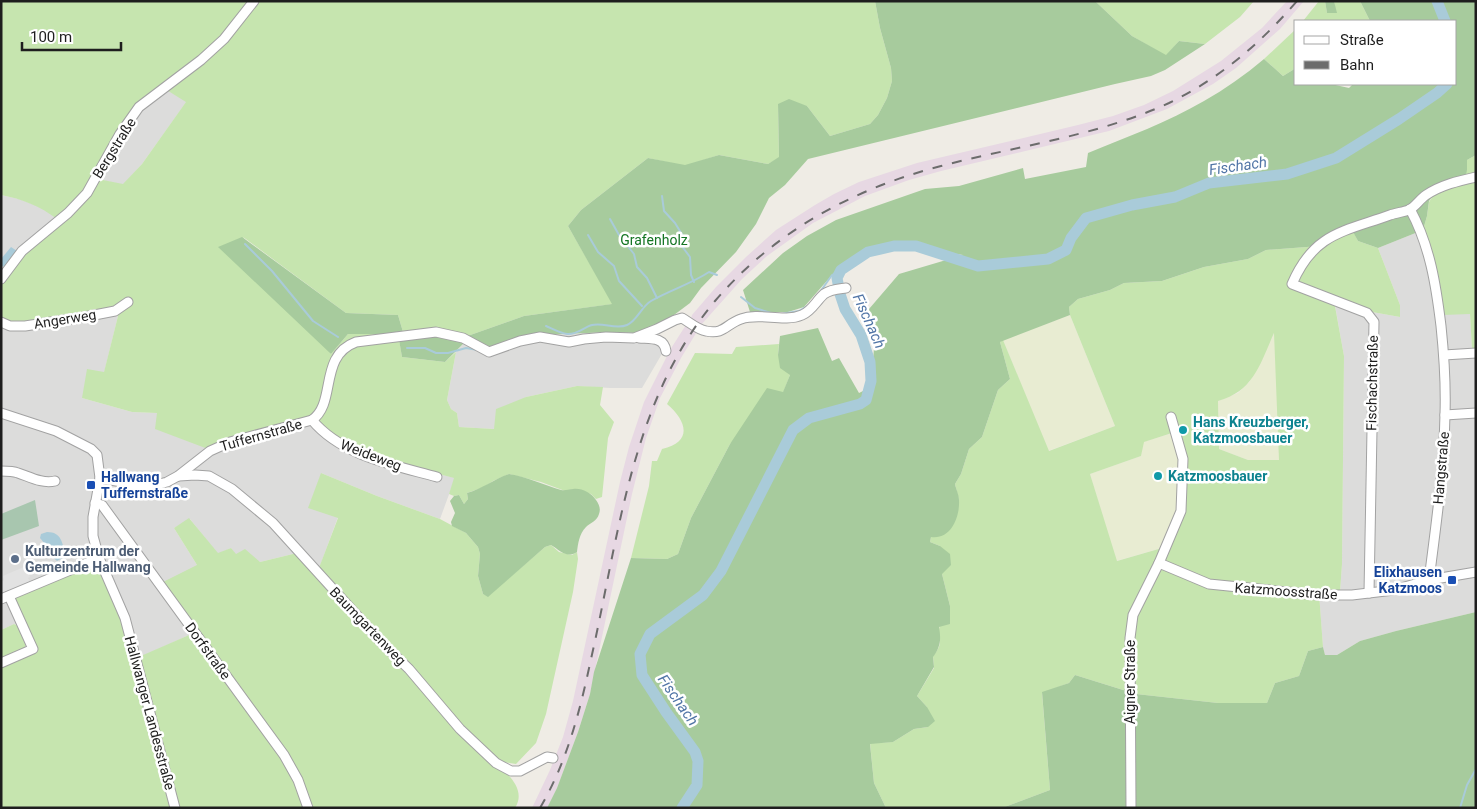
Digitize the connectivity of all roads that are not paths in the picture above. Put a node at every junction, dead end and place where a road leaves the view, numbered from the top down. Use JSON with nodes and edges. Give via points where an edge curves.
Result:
{"nodes":[{"id":1,"x":254,"y":1,"type":"edge"},
{"id":2,"x":1476,"y":176,"type":"edge"},
{"id":3,"x":1410,"y":209,"type":"junction"},
{"id":4,"x":1,"y":279,"type":"edge"},
{"id":5,"x":846,"y":288,"type":"dead end"},
{"id":6,"x":128,"y":302,"type":"dead end"},
{"id":7,"x":1,"y":322,"type":"edge"},
{"id":8,"x":634,"y":338,"type":"junction"},
{"id":9,"x":666,"y":351,"type":"dead end"},
{"id":10,"x":1476,"y":353,"type":"edge"},
{"id":11,"x":1444,"y":355,"type":"junction"},
{"id":12,"x":1,"y":413,"type":"edge"},
{"id":13,"x":1445,"y":414,"type":"junction"},
{"id":14,"x":1476,"y":414,"type":"edge"},
{"id":15,"x":1172,"y":417,"type":"dead end"},
{"id":16,"x":312,"y":420,"type":"junction"},
{"id":17,"x":1,"y":471,"type":"edge"},
{"id":18,"x":178,"y":476,"type":"junction"},
{"id":19,"x":437,"y":477,"type":"dead end"},
{"id":20,"x":100,"y":478,"type":"junction"},
{"id":21,"x":55,"y":482,"type":"dead end"},
{"id":22,"x":95,"y":503,"type":"junction"},
{"id":23,"x":99,"y":558,"type":"junction"},
{"id":24,"x":1158,"y":563,"type":"junction"},
{"id":25,"x":1476,"y":572,"type":"edge"},
{"id":26,"x":1429,"y":580,"type":"junction"},
{"id":27,"x":1369,"y":593,"type":"junction"},
{"id":28,"x":5,"y":598,"type":"edge"},
{"id":29,"x":1,"y":664,"type":"edge"},
{"id":30,"x":552,"y":758,"type":"dead end"},
{"id":31,"x":175,"y":808,"type":"edge"},
{"id":32,"x":308,"y":808,"type":"edge"},
{"id":33,"x":1131,"y":808,"type":"edge"}],
"edges":[{"from":1,"to":4,"type":"street","name":"Bergstraße","via":[[224,39],[140,107],[120,134],[87,193],[22,251]]},
{"from":2,"to":3,"type":"street","via":[[1438,188]]},
{"from":3,"to":11,"type":"street","name":"Hangstraße","via":[[1432,264]]},
{"from":3,"to":27,"type":"street","name":"Fischachstraße","via":[[1325,239],[1298,270],[1292,284],[1367,313],[1374,322]]},
{"from":5,"to":8,"type":"street","name":"Tuffernstraße","via":[[825,294],[800,316],[741,319],[714,332],[704,331],[682,318]]},
{"from":6,"to":7,"type":"street","name":"Angerweg","via":[[115,311],[84,317],[25,326]]},
{"from":8,"to":9,"type":"street","via":[[662,341]]},
{"from":8,"to":16,"type":"street","name":"Tuffernstraße","via":[[606,337],[569,342],[540,338],[489,352],[463,338],[436,332],[356,342],[344,348],[336,358],[324,405]]},
{"from":10,"to":11,"type":"street"},
{"from":11,"to":13,"type":"street","name":"Hangstraße"},
{"from":12,"to":20,"type":"street","via":[[56,431],[91,449],[99,460]]},
{"from":13,"to":14,"type":"street"},
{"from":13,"to":26,"type":"street","name":"Hangstraße"},
{"from":15,"to":24,"type":"street","name":"Aigner Straße","via":[[1183,453],[1182,502]]},
{"from":16,"to":18,"type":"street","name":"Tuffernstraße","via":[[230,442],[210,451]]},
{"from":16,"to":19,"type":"street","name":"Weideweg","via":[[332,439],[365,455]]},
{"from":17,"to":21,"type":"street"},
{"from":18,"to":20,"type":"street","name":"Tuffernstraße","via":[[149,487]]},
{"from":18,"to":30,"type":"street","name":"Baumgartenweg","via":[[209,476],[232,489],[273,523],[409,669],[460,729],[496,763],[511,771],[520,771],[547,757]]},
{"from":20,"to":22,"type":"street"},
{"from":22,"to":23,"type":"street","via":[[93,536]]},
{"from":22,"to":32,"type":"street","name":"Dorfstraße","via":[[102,505],[133,546],[284,755]]},
{"from":23,"to":28,"type":"street"},
{"from":23,"to":31,"type":"street","name":"Hallwanger Landesstraße","via":[[124,618]]},
{"from":24,"to":27,"type":"street","name":"Katzmoosstraße","via":[[1209,584],[1227,587],[1318,595]]},
{"from":24,"to":33,"type":"street","name":"Aigner Straße","via":[[1133,615],[1130,638]]},
{"from":25,"to":26,"type":"street","name":"Katzmoosstraße"},
{"from":26,"to":27,"type":"street","name":"Katzmoosstraße"},
{"from":28,"to":29,"type":"street","via":[[33,649]]}]}
